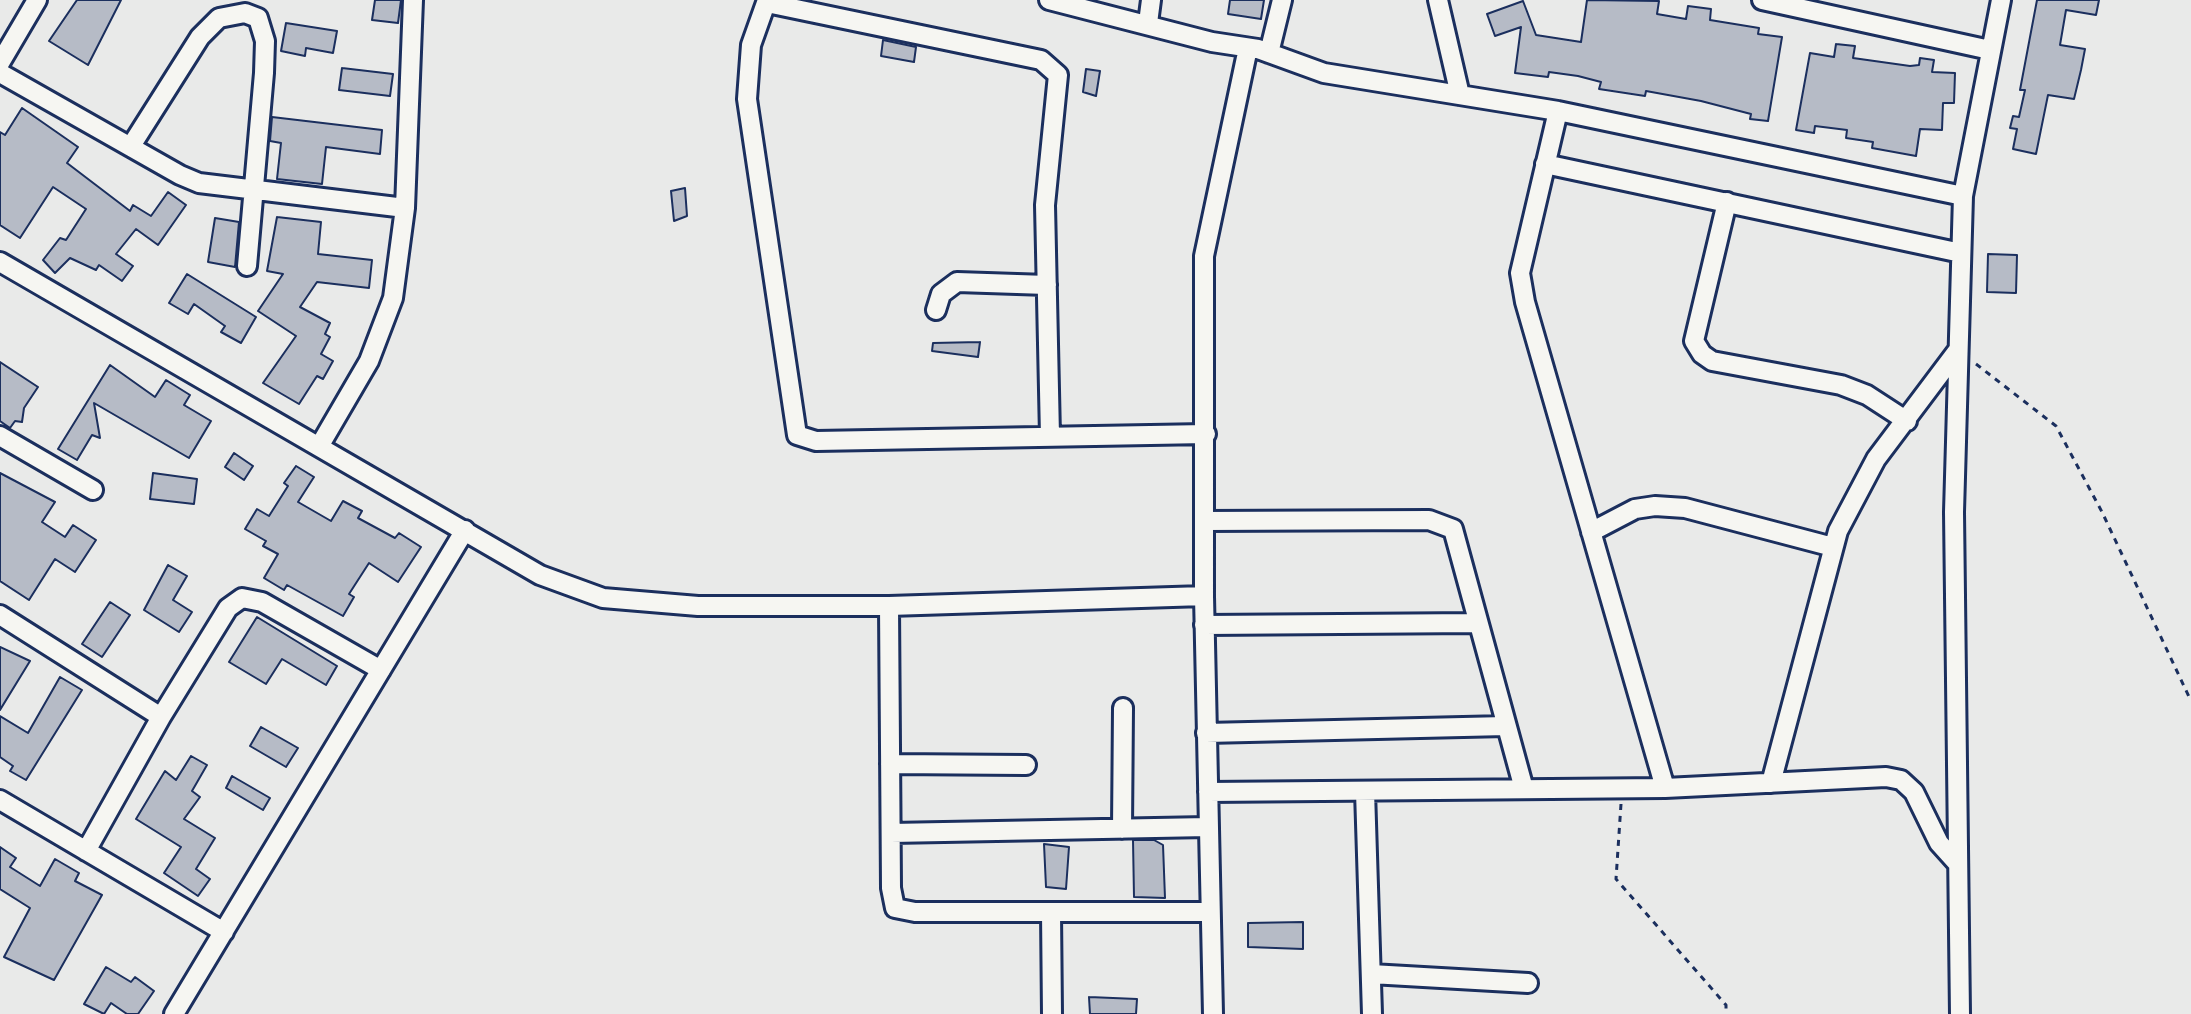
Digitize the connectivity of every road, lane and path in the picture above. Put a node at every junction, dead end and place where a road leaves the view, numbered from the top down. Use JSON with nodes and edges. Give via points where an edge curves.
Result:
{"nodes":[{"id":1,"x":37,"y":0,"type":"edge"},
{"id":2,"x":413,"y":0,"type":"edge"},
{"id":3,"x":1049,"y":0,"type":"edge"},
{"id":4,"x":1151,"y":0,"type":"edge"},
{"id":5,"x":1282,"y":0,"type":"edge"},
{"id":6,"x":1438,"y":0,"type":"edge"},
{"id":7,"x":1762,"y":0,"type":"edge"},
{"id":8,"x":2001,"y":0,"type":"edge"},
{"id":9,"x":767,"y":1,"type":"edge"},
{"id":10,"x":1148,"y":23,"type":"junction"},
{"id":11,"x":1248,"y":48,"type":"junction"},
{"id":12,"x":1990,"y":50,"type":"junction"},
{"id":13,"x":1269,"y":53,"type":"junction"},
{"id":14,"x":0,"y":63,"type":"edge"},
{"id":15,"x":0,"y":73,"type":"edge"},
{"id":16,"x":1460,"y":95,"type":"junction"},
{"id":17,"x":1558,"y":111,"type":"junction"},
{"id":18,"x":131,"y":146,"type":"junction"},
{"id":19,"x":1545,"y":164,"type":"junction"},
{"id":20,"x":253,"y":191,"type":"junction"},
{"id":21,"x":1963,"y":196,"type":"junction"},
{"id":22,"x":1727,"y":202,"type":"junction"},
{"id":23,"x":405,"y":208,"type":"junction"},
{"id":24,"x":1961,"y":253,"type":"junction"},
{"id":25,"x":0,"y":262,"type":"edge"},
{"id":26,"x":247,"y":266,"type":"dead end"},
{"id":27,"x":1047,"y":285,"type":"junction"},
{"id":28,"x":936,"y":310,"type":"dead end"},
{"id":29,"x":1958,"y":350,"type":"junction"},
{"id":30,"x":1907,"y":421,"type":"junction"},
{"id":31,"x":1206,"y":434,"type":"junction"},
{"id":32,"x":0,"y":436,"type":"edge"},
{"id":33,"x":1050,"y":436,"type":"junction"},
{"id":34,"x":320,"y":445,"type":"junction"},
{"id":35,"x":93,"y":490,"type":"dead end"},
{"id":36,"x":1205,"y":521,"type":"junction"},
{"id":37,"x":465,"y":530,"type":"junction"},
{"id":38,"x":1591,"y":532,"type":"junction"},
{"id":39,"x":1833,"y":547,"type":"junction"},
{"id":40,"x":1204,"y":596,"type":"junction"},
{"id":41,"x":889,"y":606,"type":"junction"},
{"id":42,"x":0,"y":615,"type":"edge"},
{"id":43,"x":1477,"y":623,"type":"junction"},
{"id":44,"x":1204,"y":625,"type":"junction"},
{"id":45,"x":381,"y":670,"type":"junction"},
{"id":46,"x":2191,"y":701,"type":"edge"},
{"id":47,"x":1123,"y":708,"type":"dead end"},
{"id":48,"x":161,"y":717,"type":"junction"},
{"id":49,"x":1506,"y":726,"type":"junction"},
{"id":50,"x":1206,"y":733,"type":"junction"},
{"id":51,"x":890,"y":764,"type":"junction"},
{"id":52,"x":1026,"y":765,"type":"dead end"},
{"id":53,"x":1771,"y":783,"type":"junction"},
{"id":54,"x":1622,"y":788,"type":"junction"},
{"id":55,"x":1665,"y":788,"type":"junction"},
{"id":56,"x":1524,"y":789,"type":"junction"},
{"id":57,"x":1365,"y":791,"type":"junction"},
{"id":58,"x":1208,"y":792,"type":"junction"},
{"id":59,"x":0,"y":800,"type":"edge"},
{"id":60,"x":1208,"y":827,"type":"junction"},
{"id":61,"x":1122,"y":829,"type":"junction"},
{"id":62,"x":891,"y":833,"type":"junction"},
{"id":63,"x":86,"y":851,"type":"junction"},
{"id":64,"x":1957,"y":863,"type":"junction"},
{"id":65,"x":1051,"y":912,"type":"junction"},
{"id":66,"x":1210,"y":912,"type":"junction"},
{"id":67,"x":224,"y":932,"type":"junction"},
{"id":68,"x":1371,"y":974,"type":"junction"},
{"id":69,"x":1528,"y":983,"type":"dead end"},
{"id":70,"x":174,"y":1014,"type":"edge"},
{"id":71,"x":1052,"y":1014,"type":"edge"},
{"id":72,"x":1213,"y":1014,"type":"edge"},
{"id":73,"x":1372,"y":1014,"type":"edge"},
{"id":74,"x":1726,"y":1014,"type":"edge"},
{"id":75,"x":1960,"y":1014,"type":"edge"}],
"edges":[{"from":1,"to":14,"type":"street"},
{"from":2,"to":23,"type":"street"},
{"from":3,"to":10,"type":"street"},
{"from":4,"to":10,"type":"street"},
{"from":5,"to":13,"type":"street"},
{"from":6,"to":16,"type":"street"},
{"from":7,"to":12,"type":"street"},
{"from":8,"to":12,"type":"street"},
{"from":9,"to":27,"type":"street","via":[[1051,65],[1058,75],[1047,162]]},
{"from":9,"to":33,"type":"street","via":[[751,45],[747,99],[797,435],[816,441]]},
{"from":10,"to":11,"type":"street"},
{"from":11,"to":13,"type":"street"},
{"from":11,"to":31,"type":"street","via":[[1204,256]]},
{"from":12,"to":21,"type":"street"},
{"from":13,"to":16,"type":"street","via":[[1324,73]]},
{"from":15,"to":18,"type":"street"},
{"from":16,"to":17,"type":"street"},
{"from":17,"to":19,"type":"street"},
{"from":17,"to":21,"type":"street"},
{"from":18,"to":20,"type":"street","via":[[199,183]]},
{"from":18,"to":20,"type":"street","via":[[200,37],[219,18],[245,13],[258,18],[265,41]]},
{"from":19,"to":22,"type":"street"},
{"from":19,"to":38,"type":"street","via":[[1520,273]]},
{"from":20,"to":23,"type":"street"},
{"from":20,"to":26,"type":"street"},
{"from":21,"to":24,"type":"street"},
{"from":22,"to":24,"type":"street"},
{"from":22,"to":30,"type":"street","via":[[1694,341],[1702,354],[1712,361],[1841,385]]},
{"from":23,"to":34,"type":"street","via":[[384,329]]},
{"from":24,"to":29,"type":"street"},
{"from":25,"to":34,"type":"street"},
{"from":27,"to":28,"type":"street","via":[[957,282],[941,294]]},
{"from":27,"to":33,"type":"street"},
{"from":29,"to":30,"type":"street"},
{"from":29,"to":46,"type":"path","via":[[2056,426]]},
{"from":29,"to":64,"type":"street"},
{"from":30,"to":39,"type":"street","via":[[1855,493]]},
{"from":31,"to":33,"type":"street"},
{"from":31,"to":36,"type":"street"},
{"from":32,"to":35,"type":"street"},
{"from":34,"to":37,"type":"street"},
{"from":36,"to":40,"type":"street"},
{"from":36,"to":43,"type":"street","via":[[1446,524],[1453,529]]},
{"from":37,"to":41,"type":"street","via":[[540,575],[603,598],[698,606]]},
{"from":37,"to":45,"type":"street"},
{"from":38,"to":39,"type":"street","via":[[1635,509],[1655,506],[1685,508]]},
{"from":38,"to":55,"type":"street"},
{"from":39,"to":53,"type":"street"},
{"from":40,"to":41,"type":"street"},
{"from":40,"to":44,"type":"street"},
{"from":41,"to":51,"type":"street"},
{"from":42,"to":48,"type":"street"},
{"from":43,"to":44,"type":"street"},
{"from":43,"to":49,"type":"street"},
{"from":44,"to":50,"type":"street"},
{"from":45,"to":48,"type":"street","via":[[262,602],[242,598],[228,608]]},
{"from":45,"to":67,"type":"street"},
{"from":47,"to":61,"type":"street"},
{"from":48,"to":63,"type":"street"},
{"from":49,"to":50,"type":"street"},
{"from":49,"to":56,"type":"street"},
{"from":50,"to":58,"type":"street"},
{"from":51,"to":52,"type":"street"},
{"from":51,"to":62,"type":"street"},
{"from":53,"to":55,"type":"street"},
{"from":53,"to":64,"type":"street","via":[[1901,780],[1914,792],[1939,843]]},
{"from":54,"to":55,"type":"street"},
{"from":54,"to":56,"type":"street"},
{"from":54,"to":74,"type":"path","via":[[1616,879],[1726,1005]]},
{"from":56,"to":57,"type":"street"},
{"from":57,"to":58,"type":"street"},
{"from":57,"to":68,"type":"street"},
{"from":58,"to":60,"type":"street"},
{"from":59,"to":63,"type":"street"},
{"from":60,"to":61,"type":"street"},
{"from":60,"to":66,"type":"street"},
{"from":61,"to":62,"type":"street"},
{"from":62,"to":65,"type":"street","via":[[895,908]]},
{"from":63,"to":67,"type":"street"},
{"from":64,"to":75,"type":"street"},
{"from":65,"to":66,"type":"street"},
{"from":65,"to":71,"type":"street"},
{"from":66,"to":72,"type":"street"},
{"from":67,"to":70,"type":"street"},
{"from":68,"to":69,"type":"street"},
{"from":68,"to":73,"type":"street"}]}
